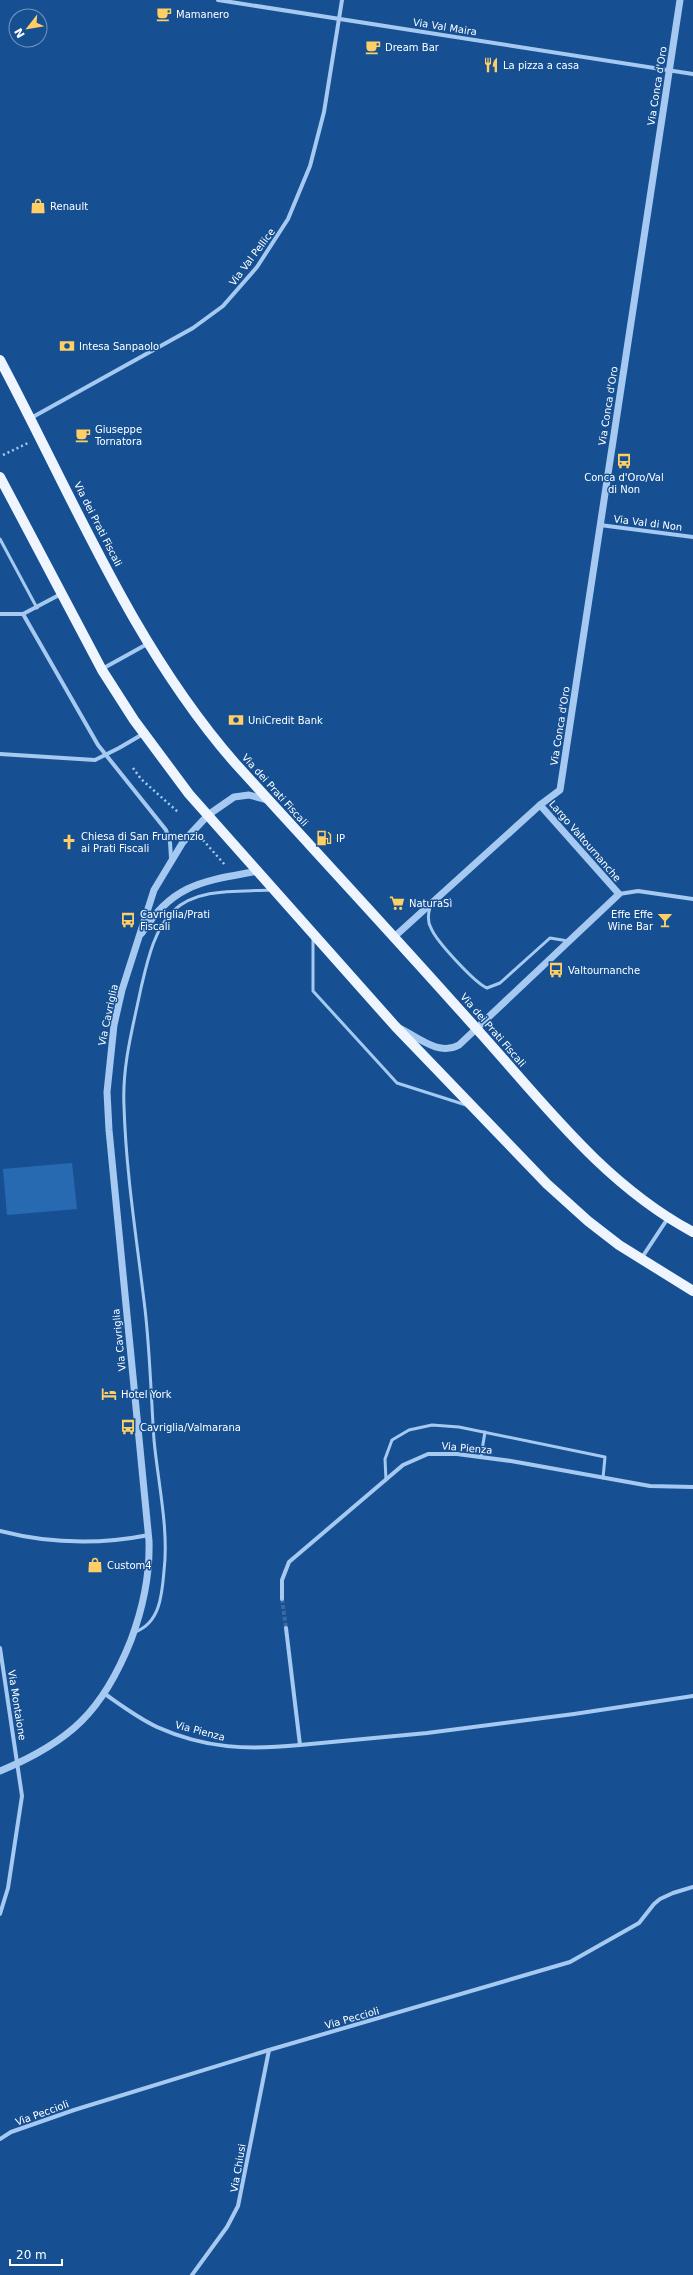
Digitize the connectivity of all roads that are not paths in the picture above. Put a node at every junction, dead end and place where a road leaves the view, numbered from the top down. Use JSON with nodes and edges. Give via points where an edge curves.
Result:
{"nodes":[{"id":1,"x":218,"y":0,"type":"edge"},
{"id":2,"x":342,"y":0,"type":"edge"},
{"id":3,"x":680,"y":0,"type":"edge"},
{"id":4,"x":339,"y":18,"type":"junction"},
{"id":5,"x":670,"y":70,"type":"junction"},
{"id":6,"x":693,"y":74,"type":"edge"},
{"id":7,"x":0,"y":360,"type":"edge"},
{"id":8,"x":31,"y":418,"type":"junction"},
{"id":9,"x":0,"y":477,"type":"edge"},
{"id":10,"x":600,"y":525,"type":"junction"},
{"id":11,"x":693,"y":537,"type":"edge"},
{"id":12,"x":0,"y":539,"type":"edge"},
{"id":13,"x":61,"y":594,"type":"junction"},
{"id":14,"x":37,"y":608,"type":"junction"},
{"id":15,"x":0,"y":614,"type":"edge"},
{"id":16,"x":24,"y":614,"type":"junction"},
{"id":17,"x":149,"y":643,"type":"junction"},
{"id":18,"x":102,"y":670,"type":"junction"},
{"id":19,"x":144,"y":733,"type":"junction"},
{"id":20,"x":0,"y":754,"type":"edge"},
{"id":21,"x":106,"y":755,"type":"junction"},
{"id":22,"x":269,"y":800,"type":"junction"},
{"id":23,"x":540,"y":805,"type":"junction"},
{"id":24,"x":208,"y":816,"type":"junction"},
{"id":25,"x":171,"y":858,"type":"junction"},
{"id":26,"x":258,"y":871,"type":"junction"},
{"id":27,"x":275,"y":889,"type":"junction"},
{"id":28,"x":618,"y":894,"type":"junction"},
{"id":29,"x":693,"y":899,"type":"edge"},
{"id":30,"x":432,"y":903,"type":"junction"},
{"id":31,"x":313,"y":932,"type":"junction"},
{"id":32,"x":393,"y":938,"type":"junction"},
{"id":33,"x":139,"y":939,"type":"junction"},
{"id":34,"x":568,"y":941,"type":"junction"},
{"id":35,"x":395,"y":1026,"type":"junction"},
{"id":36,"x":476,"y":1028,"type":"junction"},
{"id":37,"x":474,"y":1107,"type":"junction"},
{"id":38,"x":668,"y":1218,"type":"junction"},
{"id":39,"x":693,"y":1232,"type":"edge"},
{"id":40,"x":641,"y":1259,"type":"junction"},
{"id":41,"x":693,"y":1291,"type":"edge"},
{"id":42,"x":485,"y":1432,"type":"junction"},
{"id":43,"x":481,"y":1456,"type":"junction"},
{"id":44,"x":603,"y":1478,"type":"junction"},
{"id":45,"x":386,"y":1480,"type":"junction"},
{"id":46,"x":693,"y":1487,"type":"edge"},
{"id":47,"x":0,"y":1531,"type":"edge"},
{"id":48,"x":149,"y":1534,"type":"junction"},
{"id":49,"x":282,"y":1599,"type":"tunnel mouth"},
{"id":50,"x":286,"y":1628,"type":"tunnel mouth"},
{"id":51,"x":133,"y":1633,"type":"junction"},
{"id":52,"x":0,"y":1648,"type":"edge"},
{"id":53,"x":105,"y":1694,"type":"junction"},
{"id":54,"x":693,"y":1696,"type":"edge"},
{"id":55,"x":300,"y":1745,"type":"junction"},
{"id":56,"x":18,"y":1764,"type":"junction"},
{"id":57,"x":0,"y":1772,"type":"edge"},
{"id":58,"x":693,"y":1887,"type":"edge"},
{"id":59,"x":0,"y":1914,"type":"edge"},
{"id":60,"x":269,"y":2050,"type":"junction"},
{"id":61,"x":0,"y":2139,"type":"edge"},
{"id":62,"x":192,"y":2275,"type":"edge"}],
"edges":[{"from":1,"to":4,"type":"street","name":"Via Val Maira"},
{"from":2,"to":4,"type":"street","name":"Via Val Pellice"},
{"from":3,"to":5,"type":"street","name":"Via Conca d'Oro"},
{"from":4,"to":5,"type":"street","name":"Via Val Maira"},
{"from":4,"to":8,"type":"street","name":"Via Val Pellice","via":[[324,112],[310,166],[288,219],[257,268],[223,306],[200,324]]},
{"from":5,"to":6,"type":"street","name":"Via Val Maira"},
{"from":5,"to":10,"type":"street","name":"Via Conca d'Oro"},
{"from":7,"to":8,"type":"main road","name":"Via dei Prati Fiscali"},
{"from":8,"to":17,"type":"main road","name":"Via dei Prati Fiscali","via":[[110,574]]},
{"from":9,"to":13,"type":"main road"},
{"from":10,"to":11,"type":"street","name":"Via Val di Non"},
{"from":10,"to":23,"type":"street","name":"Via Conca d'Oro","via":[[560,790]]},
{"from":12,"to":14,"type":"lane"},
{"from":13,"to":14,"type":"street"},
{"from":13,"to":18,"type":"main road"},
{"from":14,"to":16,"type":"street"},
{"from":15,"to":16,"type":"street"},
{"from":16,"to":21,"type":"street"},
{"from":17,"to":18,"type":"street"},
{"from":17,"to":22,"type":"main road","name":"Via dei Prati Fiscali","via":[[201,723]]},
{"from":18,"to":19,"type":"main road"},
{"from":19,"to":21,"type":"street"},
{"from":19,"to":24,"type":"main road"},
{"from":20,"to":21,"type":"street","via":[[95,760]]},
{"from":21,"to":25,"type":"street","via":[[166,830]]},
{"from":22,"to":24,"type":"street","name":"Via Cavriglia","via":[[254,795],[242,795],[228,800]]},
{"from":22,"to":32,"type":"main road","name":"Via dei Prati Fiscali"},
{"from":23,"to":28,"type":"street","name":"Largo Valtournanche"},
{"from":23,"to":30,"type":"street","name":"Largo Valtournanche"},
{"from":24,"to":25,"type":"street","name":"Via Cavriglia","via":[[193,829]]},
{"from":24,"to":26,"type":"main road"},
{"from":25,"to":33,"type":"street","name":"Via Cavriglia","via":[[147,906]]},
{"from":26,"to":27,"type":"main road"},
{"from":26,"to":33,"type":"street","name":"Via Cavriglia","via":[[212,879],[182,891],[161,907]]},
{"from":27,"to":31,"type":"main road"},
{"from":27,"to":51,"type":"lane","via":[[201,896],[186,902],[169,915],[160,930],[145,971],[125,1065],[126,1132],[145,1311],[165,1548],[164,1573],[157,1610],[144,1629]]},
{"from":28,"to":29,"type":"street","via":[[638,891]]},
{"from":28,"to":34,"type":"street","name":"Largo Valtournanche"},
{"from":30,"to":32,"type":"street","name":"Largo Valtournanche"},
{"from":30,"to":34,"type":"lane","via":[[428,915],[431,929],[474,980],[487,988],[500,983],[550,938]]},
{"from":31,"to":35,"type":"main road"},
{"from":31,"to":37,"type":"lane","via":[[313,991],[376,1060],[398,1083]]},
{"from":32,"to":36,"type":"main road","name":"Via dei Prati Fiscali"},
{"from":33,"to":48,"type":"street","name":"Via Cavriglia","via":[[122,990],[114,1026],[107,1103]]},
{"from":34,"to":36,"type":"street","name":"Largo Valtournanche"},
{"from":35,"to":36,"type":"street","name":"Largo Valtournanche","via":[[442,1049],[459,1045]]},
{"from":35,"to":37,"type":"main road"},
{"from":36,"to":38,"type":"main road","name":"Via dei Prati Fiscali","via":[[576,1141],[635,1194]]},
{"from":37,"to":40,"type":"main road","via":[[564,1200],[603,1233]]},
{"from":38,"to":39,"type":"main road","name":"Via dei Prati Fiscali"},
{"from":38,"to":40,"type":"street"},
{"from":40,"to":41,"type":"main road"},
{"from":42,"to":43,"type":"lane"},
{"from":42,"to":44,"type":"lane","via":[[605,1457]]},
{"from":42,"to":45,"type":"lane","via":[[439,1426],[409,1430],[392,1440],[388,1447],[385,1459]]},
{"from":43,"to":44,"type":"street","name":"Via Pienza"},
{"from":43,"to":45,"type":"street","name":"Via Pienza","via":[[443,1453],[421,1456],[403,1465]]},
{"from":44,"to":46,"type":"street","name":"Via Pienza","via":[[659,1487]]},
{"from":45,"to":49,"type":"street","name":"Via Pienza","via":[[289,1562],[282,1580]]},
{"from":47,"to":48,"type":"street","via":[[35,1539],[79,1542],[114,1541]]},
{"from":48,"to":51,"type":"street","name":"Via Cavriglia","via":[[148,1571],[140,1614]]},
{"from":50,"to":55,"type":"street"},
{"from":51,"to":53,"type":"street","name":"Via Cavriglia","via":[[118,1671]]},
{"from":52,"to":56,"type":"street","name":"Via Montaione"},
{"from":53,"to":55,"type":"street","name":"Via Pienza","via":[[157,1727],[197,1740],[239,1748]]},
{"from":53,"to":56,"type":"street","name":"Via Cavriglia","via":[[71,1731]]},
{"from":54,"to":55,"type":"street","name":"Via Pienza","via":[[427,1733]]},
{"from":56,"to":57,"type":"street","name":"Via Cavriglia"},
{"from":56,"to":59,"type":"street","name":"Via Montaione","via":[[22,1788],[21,1808],[8,1888]]},
{"from":58,"to":60,"type":"street","name":"Via Peccioli","via":[[660,1899],[639,1924],[570,1962]]},
{"from":60,"to":61,"type":"street","name":"Via Peccioli","via":[[46,2119],[11,2132]]},
{"from":60,"to":62,"type":"street","name":"Via Chiusi","via":[[238,2206],[227,2227]]}]}
